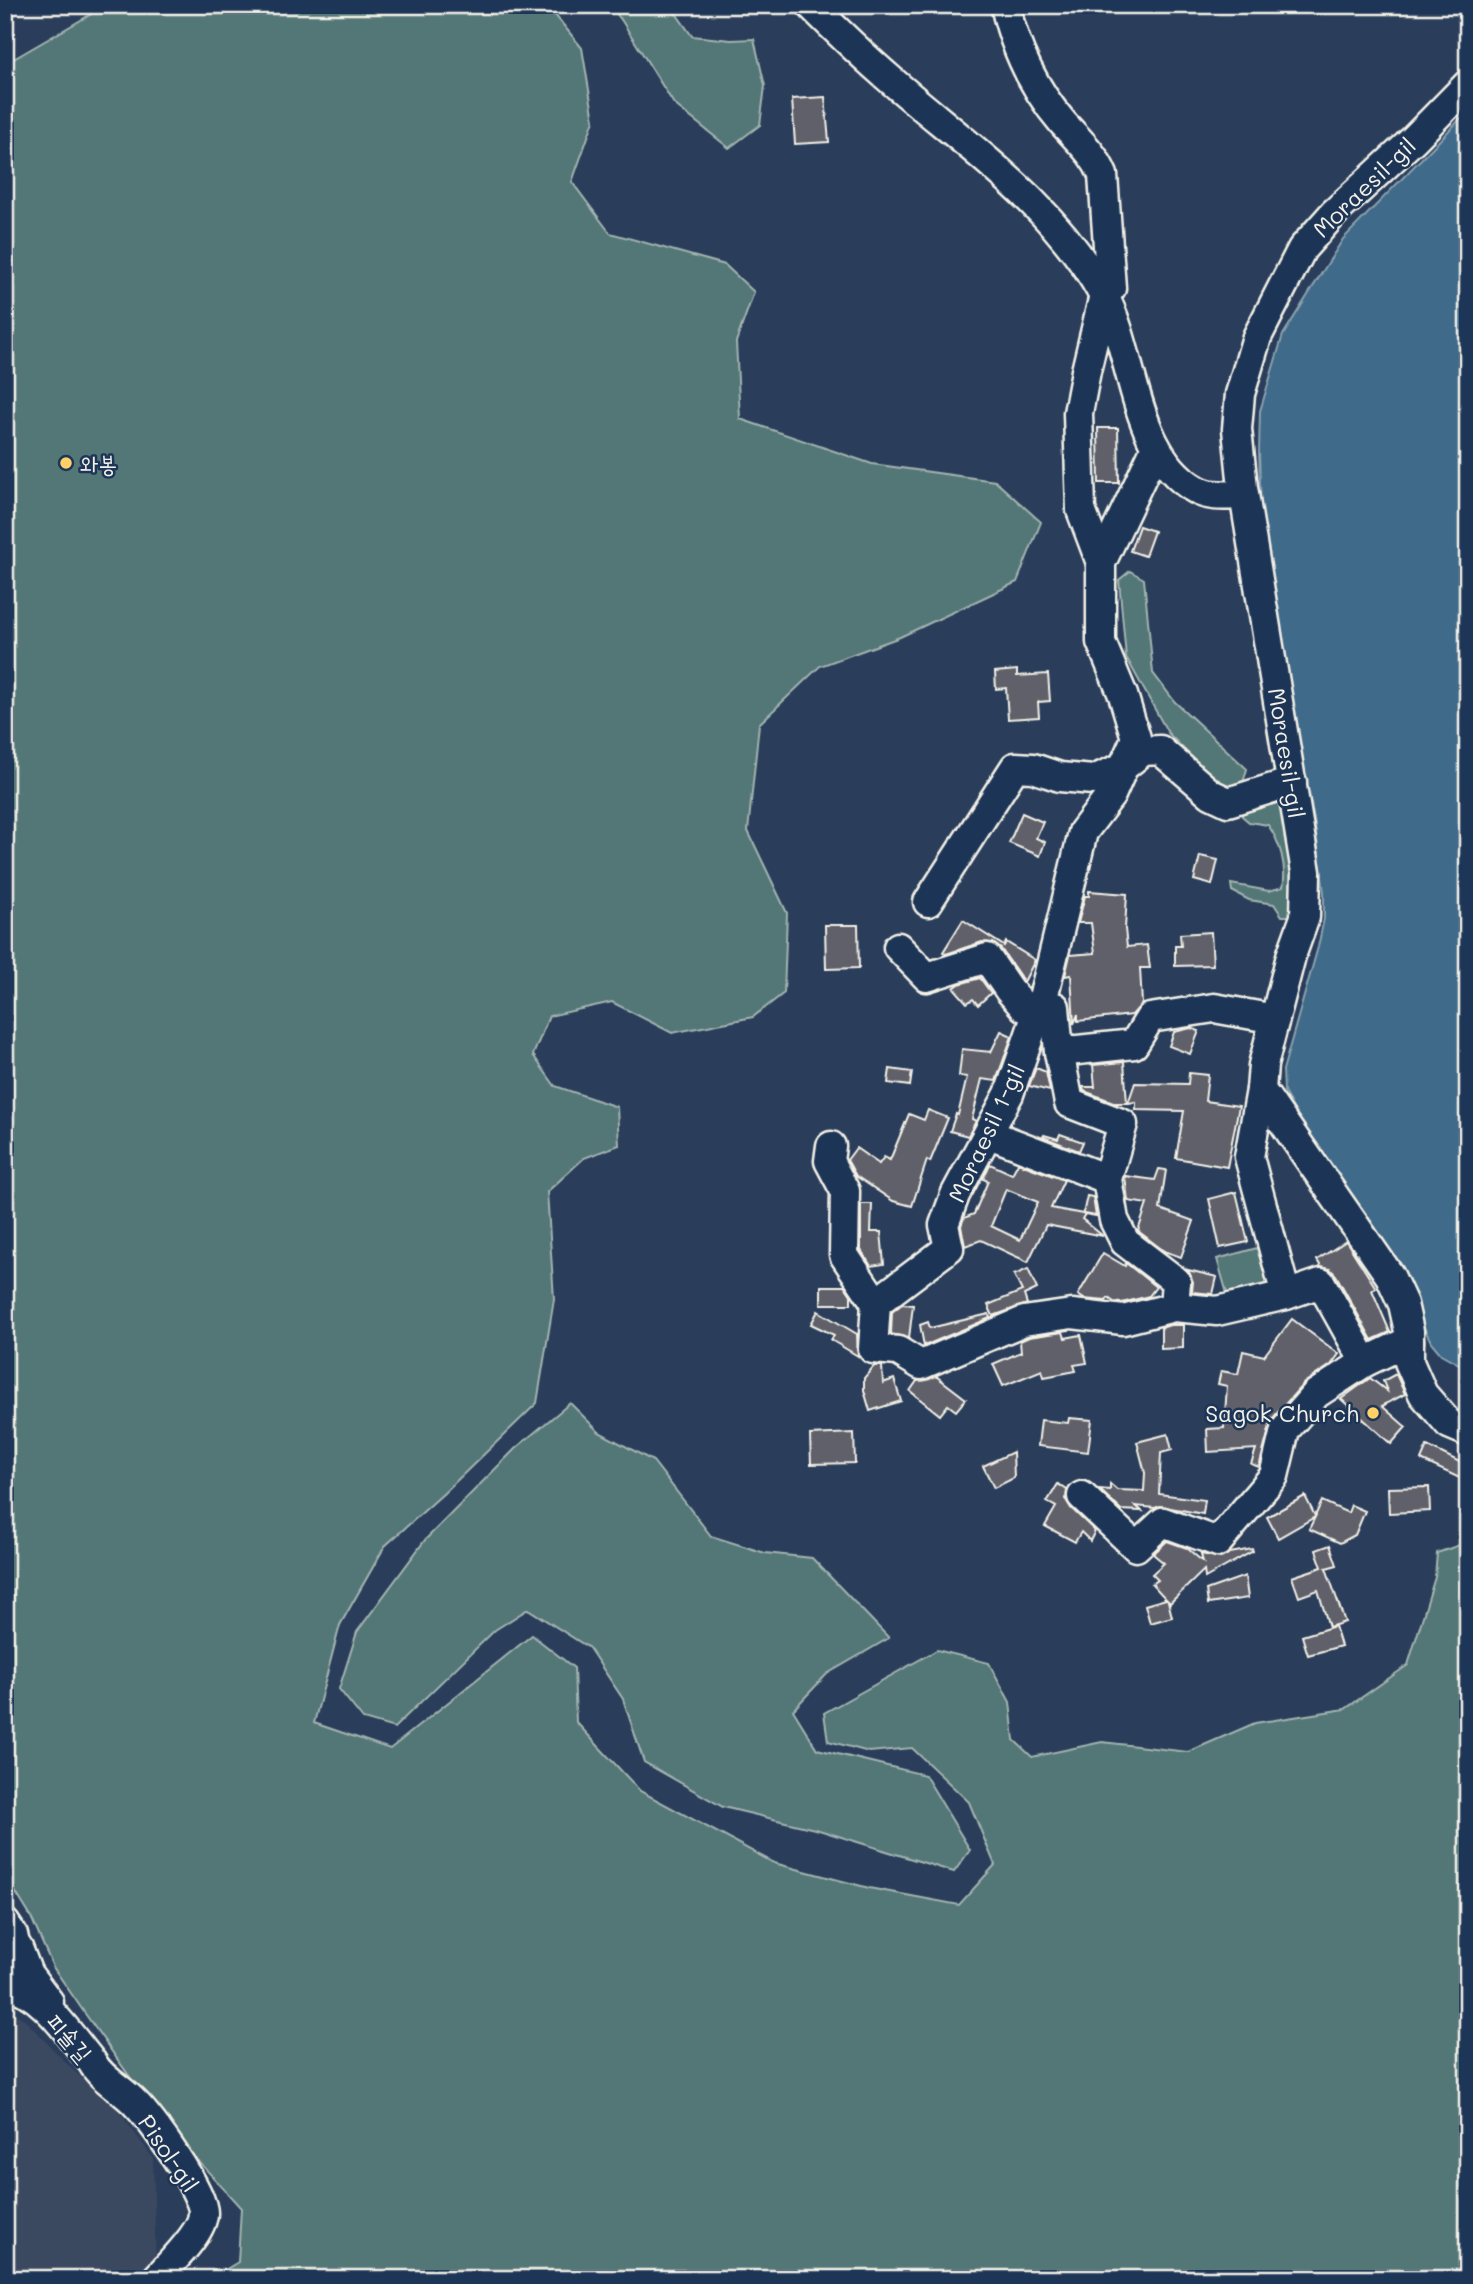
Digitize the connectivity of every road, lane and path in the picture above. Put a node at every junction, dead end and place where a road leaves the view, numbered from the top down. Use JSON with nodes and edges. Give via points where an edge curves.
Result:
{"nodes":[{"id":1,"x":811,"y":5,"type":"edge"},
{"id":2,"x":1006,"y":5,"type":"edge"},
{"id":3,"x":1468,"y":84,"type":"edge"},
{"id":4,"x":1104,"y":295,"type":"junction"},
{"id":5,"x":1156,"y":447,"type":"junction"},
{"id":6,"x":1244,"y":495,"type":"junction"},
{"id":7,"x":1101,"y":563,"type":"junction"},
{"id":8,"x":1123,"y":766,"type":"junction"},
{"id":9,"x":1292,"y":782,"type":"junction"},
{"id":10,"x":928,"y":902,"type":"dead end"},
{"id":11,"x":898,"y":947,"type":"dead end"},
{"id":12,"x":1040,"y":1006,"type":"junction"},
{"id":13,"x":1275,"y":1019,"type":"junction"},
{"id":14,"x":1059,"y":1052,"type":"junction"},
{"id":15,"x":1261,"y":1090,"type":"junction"},
{"id":16,"x":989,"y":1135,"type":"junction"},
{"id":17,"x":831,"y":1146,"type":"dead end"},
{"id":18,"x":1107,"y":1179,"type":"junction"},
{"id":19,"x":1286,"y":1295,"type":"junction"},
{"id":20,"x":876,"y":1303,"type":"junction"},
{"id":21,"x":1174,"y":1307,"type":"junction"},
{"id":22,"x":1409,"y":1341,"type":"junction"},
{"id":23,"x":1366,"y":1362,"type":"junction"},
{"id":24,"x":1468,"y":1432,"type":"edge"},
{"id":25,"x":1082,"y":1496,"type":"dead end"},
{"id":26,"x":5,"y":1923,"type":"edge"},
{"id":27,"x":11,"y":1980,"type":"edge"},
{"id":28,"x":54,"y":2018,"type":"junction"},
{"id":29,"x":98,"y":2072,"type":"junction"},
{"id":30,"x":156,"y":2279,"type":"edge"}],
"edges":[{"from":1,"to":4,"type":"street","via":[[892,81],[1025,192],[1062,233]]},
{"from":2,"to":4,"type":"street","via":[[1022,59],[1041,92],[1098,162],[1111,288]]},
{"from":3,"to":6,"type":"street","name":"Moraesil-gil","via":[[1302,249],[1257,337],[1240,394],[1237,429]]},
{"from":4,"to":5,"type":"street"},
{"from":4,"to":7,"type":"street","via":[[1079,414],[1081,510]]},
{"from":5,"to":6,"type":"street","via":[[1175,472],[1198,491]]},
{"from":5,"to":7,"type":"street","name":"Moraesil 1-gil"},
{"from":6,"to":9,"type":"street","name":"Moraesil-gil"},
{"from":7,"to":8,"type":"street","name":"Moraesil 1-gil","via":[[1101,642],[1136,738]]},
{"from":8,"to":9,"type":"street","via":[[1143,751],[1160,750],[1211,794],[1228,802]]},
{"from":8,"to":10,"type":"street","via":[[1093,780],[1015,767]]},
{"from":8,"to":12,"type":"street","name":"Moraesil 1-gil","via":[[1111,795],[1083,832]]},
{"from":9,"to":13,"type":"street","name":"Moraesil-gil","via":[[1306,872],[1305,917]]},
{"from":11,"to":12,"type":"street","via":[[927,977],[987,958],[1024,1007]]},
{"from":12,"to":14,"type":"street","via":[[1055,1007]]},
{"from":12,"to":16,"type":"street","name":"Moraesil 1-gil","via":[[1009,1094]]},
{"from":13,"to":14,"type":"street","via":[[1214,1007],[1150,1018],[1134,1044]]},
{"from":13,"to":15,"type":"street","name":"Moraesil-gil","via":[[1262,1065]]},
{"from":14,"to":18,"type":"street","via":[[1069,1103],[1123,1124]]},
{"from":15,"to":19,"type":"street","via":[[1250,1157]]},
{"from":15,"to":22,"type":"street","via":[[1390,1276],[1403,1304]]},
{"from":16,"to":18,"type":"street"},
{"from":16,"to":20,"type":"street","name":"Moraesil 1-gil","via":[[951,1205],[944,1225],[948,1248]]},
{"from":17,"to":20,"type":"street","via":[[829,1161],[845,1191],[844,1255]]},
{"from":18,"to":21,"type":"street","via":[[1114,1220],[1125,1242],[1176,1281]]},
{"from":19,"to":21,"type":"street","via":[[1217,1311]]},
{"from":19,"to":23,"type":"street","via":[[1321,1283]]},
{"from":20,"to":21,"type":"street","via":[[873,1349],[898,1351],[922,1365],[1024,1321],[1072,1314],[1123,1320]]},
{"from":22,"to":23,"type":"street"},
{"from":22,"to":24,"type":"street","via":[[1409,1362],[1423,1394],[1448,1424]]},
{"from":23,"to":25,"type":"street","via":[[1316,1394],[1285,1430],[1274,1476],[1218,1542],[1163,1522],[1136,1547]]},
{"from":26,"to":27,"type":"street","via":[[13,1934]]},
{"from":27,"to":28,"type":"street","name":"피솔길"},
{"from":27,"to":28,"type":"street","via":[[28,1974],[52,2006]]},
{"from":27,"to":29,"type":"street","name":"피솔길","via":[[84,2068]]},
{"from":28,"to":29,"type":"street","name":"피솔길"},
{"from":29,"to":30,"type":"street","name":"Pisol-gil","via":[[136,2104],[190,2177],[200,2199],[204,2215],[192,2238]]}]}
